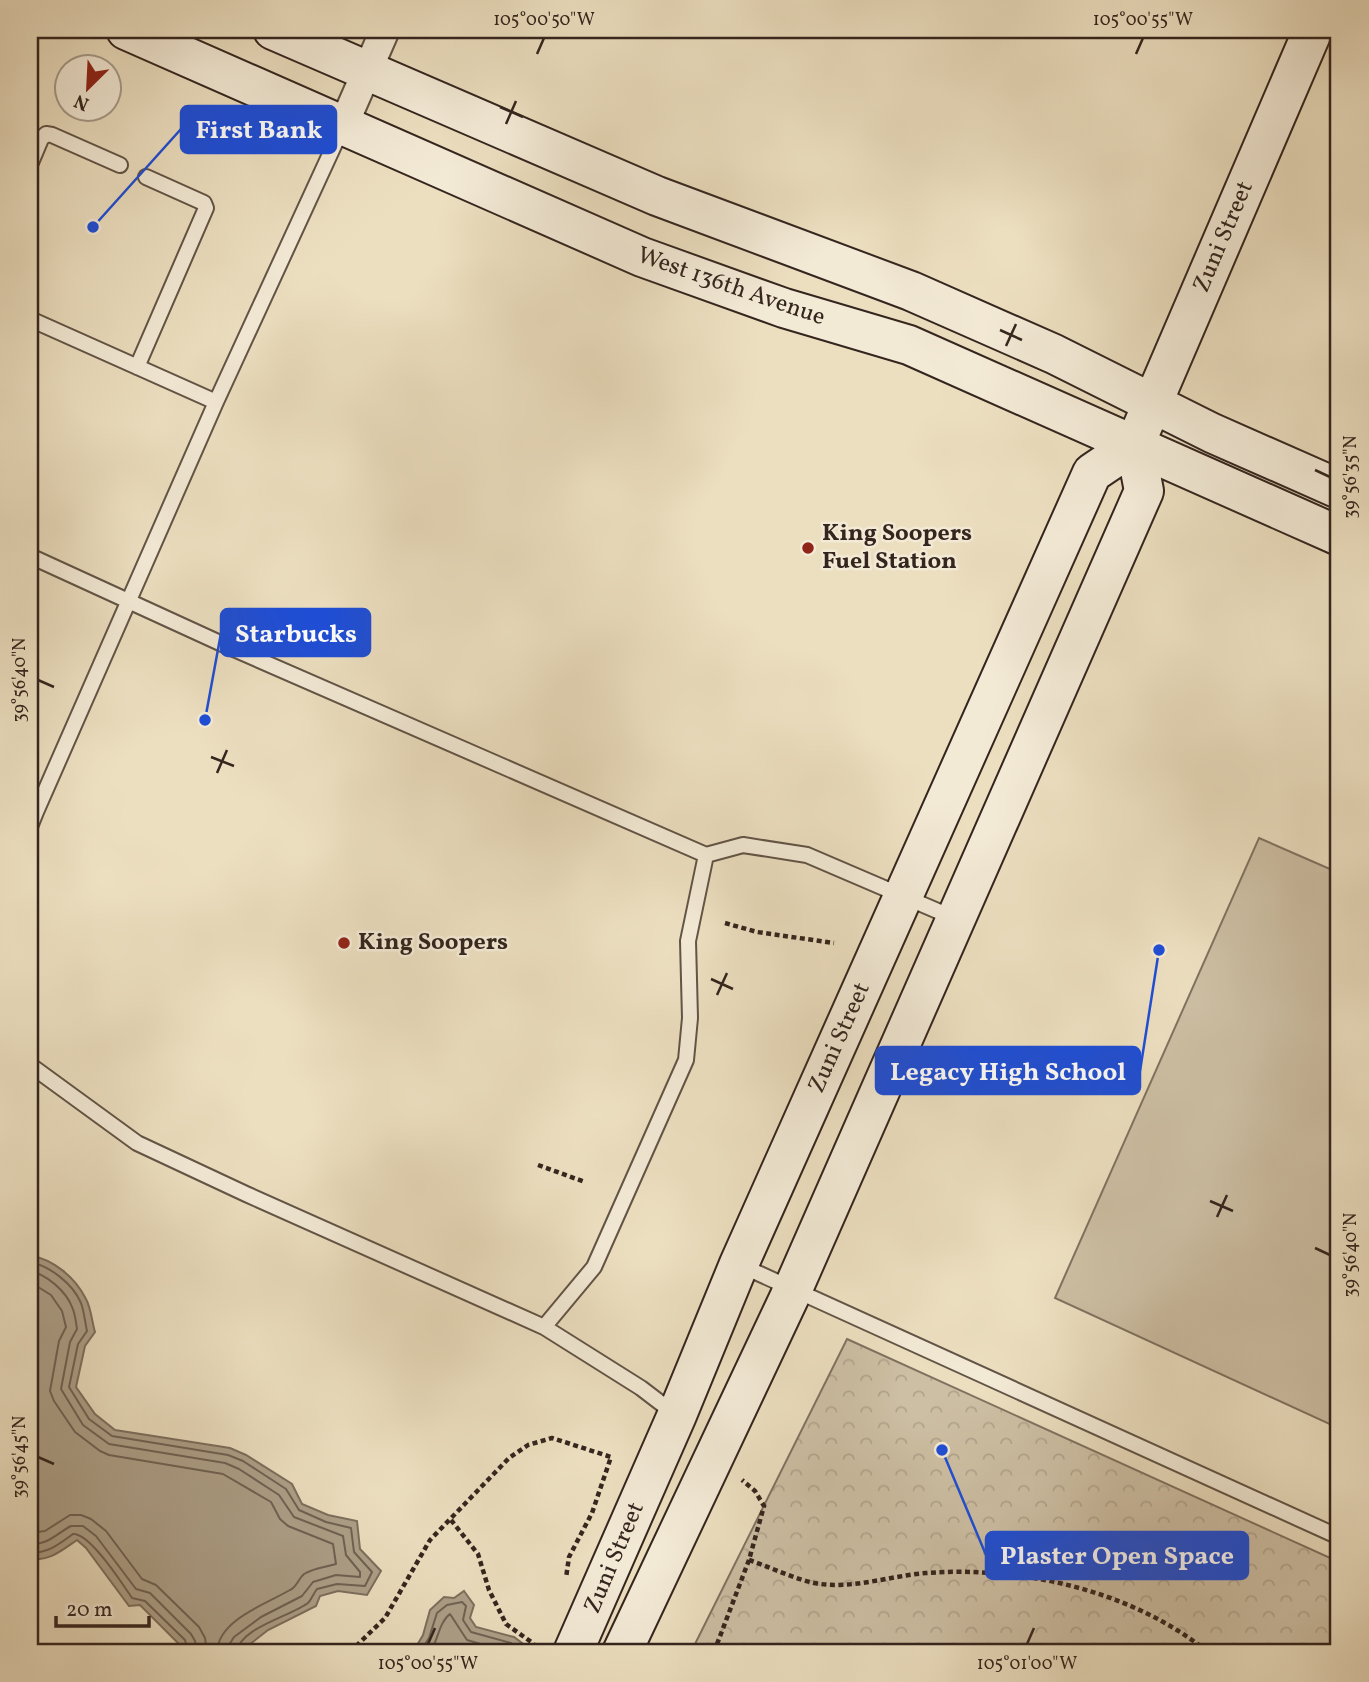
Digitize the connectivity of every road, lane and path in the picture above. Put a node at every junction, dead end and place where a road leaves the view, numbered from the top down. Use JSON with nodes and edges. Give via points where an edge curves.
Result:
{"nodes":[{"id":1,"x":126,"y":30,"type":"edge"},
{"id":2,"x":273,"y":30,"type":"edge"},
{"id":3,"x":385,"y":30,"type":"edge"},
{"id":4,"x":1313,"y":30,"type":"edge"},
{"id":5,"x":367,"y":71,"type":"junction"},
{"id":6,"x":343,"y":126,"type":"junction"},
{"id":7,"x":30,"y":165,"type":"edge"},
{"id":8,"x":120,"y":165,"type":"dead end"},
{"id":9,"x":146,"y":177,"type":"dead end"},
{"id":10,"x":30,"y":319,"type":"edge"},
{"id":11,"x":137,"y":367,"type":"junction"},
{"id":12,"x":216,"y":402,"type":"junction"},
{"id":13,"x":1153,"y":403,"type":"junction"},
{"id":14,"x":1135,"y":444,"type":"junction"},
{"id":15,"x":1339,"y":489,"type":"edge"},
{"id":16,"x":1339,"y":536,"type":"edge"},
{"id":17,"x":30,"y":556,"type":"edge"},
{"id":18,"x":129,"y":601,"type":"junction"},
{"id":19,"x":33,"y":810,"type":"edge"},
{"id":20,"x":30,"y":827,"type":"edge"},
{"id":21,"x":706,"y":855,"type":"junction"},
{"id":22,"x":904,"y":895,"type":"junction"},
{"id":23,"x":956,"y":919,"type":"junction"},
{"id":24,"x":725,"y":923,"type":"dead end"},
{"id":25,"x":834,"y":943,"type":"dead end"},
{"id":26,"x":30,"y":1065,"type":"edge"},
{"id":27,"x":538,"y":1165,"type":"dead end"},
{"id":28,"x":585,"y":1182,"type":"dead end"},
{"id":29,"x":739,"y":1264,"type":"junction"},
{"id":30,"x":793,"y":1289,"type":"junction"},
{"id":31,"x":544,"y":1327,"type":"junction"},
{"id":32,"x":677,"y":1415,"type":"junction"},
{"id":33,"x":741,"y":1479,"type":"dead end"},
{"id":34,"x":451,"y":1520,"type":"junction"},
{"id":35,"x":1339,"y":1536,"type":"edge"},
{"id":36,"x":749,"y":1560,"type":"junction"},
{"id":37,"x":565,"y":1582,"type":"dead end"},
{"id":38,"x":534,"y":1644,"type":"dead end"},
{"id":39,"x":575,"y":1647,"type":"edge"},
{"id":40,"x":350,"y":1652,"type":"edge"},
{"id":41,"x":622,"y":1652,"type":"edge"},
{"id":42,"x":714,"y":1652,"type":"edge"},
{"id":43,"x":1208,"y":1652,"type":"edge"}],
"edges":[{"from":1,"to":6,"type":"main road","name":"West 136th Avenue"},
{"from":2,"to":5,"type":"main road"},
{"from":3,"to":5,"type":"street"},
{"from":4,"to":13,"type":"main road","name":"Zuni Street"},
{"from":5,"to":6,"type":"street"},
{"from":5,"to":13,"type":"main road","via":[[657,197],[911,291]]},
{"from":6,"to":12,"type":"lane"},
{"from":6,"to":14,"type":"main road","name":"West 136th Avenue","via":[[642,257],[784,308],[909,345]]},
{"from":7,"to":8,"type":"lane","via":[[46,134]]},
{"from":9,"to":11,"type":"lane","via":[[204,203],[206,208]]},
{"from":10,"to":11,"type":"lane"},
{"from":11,"to":12,"type":"lane"},
{"from":12,"to":18,"type":"lane"},
{"from":13,"to":14,"type":"main road","name":"Zuni Street"},
{"from":13,"to":15,"type":"main road"},
{"from":14,"to":16,"type":"main road","name":"West 136th Avenue"},
{"from":14,"to":22,"type":"main road","name":"Zuni Street","via":[[1092,473]]},
{"from":14,"to":23,"type":"main road","name":"Zuni Street","via":[[1144,491]]},
{"from":17,"to":18,"type":"lane"},
{"from":18,"to":19,"type":"lane"},
{"from":18,"to":21,"type":"lane"},
{"from":19,"to":20,"type":"lane"},
{"from":21,"to":22,"type":"lane","via":[[743,845],[807,855]]},
{"from":21,"to":31,"type":"lane","via":[[688,941],[686,1060],[594,1267]]},
{"from":22,"to":23,"type":"lane"},
{"from":22,"to":29,"type":"main road","name":"Zuni Street"},
{"from":23,"to":30,"type":"main road","name":"Zuni Street"},
{"from":24,"to":25,"type":"path"},
{"from":26,"to":31,"type":"lane","via":[[137,1143]]},
{"from":27,"to":28,"type":"path"},
{"from":29,"to":30,"type":"lane"},
{"from":29,"to":32,"type":"main road","name":"Zuni Street"},
{"from":30,"to":35,"type":"lane"},
{"from":30,"to":41,"type":"main road","name":"Zuni Street"},
{"from":31,"to":32,"type":"lane"},
{"from":32,"to":39,"type":"main road","name":"Zuni Street"},
{"from":33,"to":36,"type":"path","via":[[764,1506]]},
{"from":34,"to":37,"type":"path","via":[[509,1458],[528,1445],[552,1438],[611,1457],[592,1513],[569,1557]]},
{"from":34,"to":38,"type":"path","via":[[478,1554],[506,1624]]},
{"from":34,"to":40,"type":"path","via":[[430,1540],[385,1618]]},
{"from":36,"to":42,"type":"path"},
{"from":36,"to":43,"type":"path","via":[[815,1583],[966,1573],[1012,1574],[1058,1583],[1150,1616]]}]}
